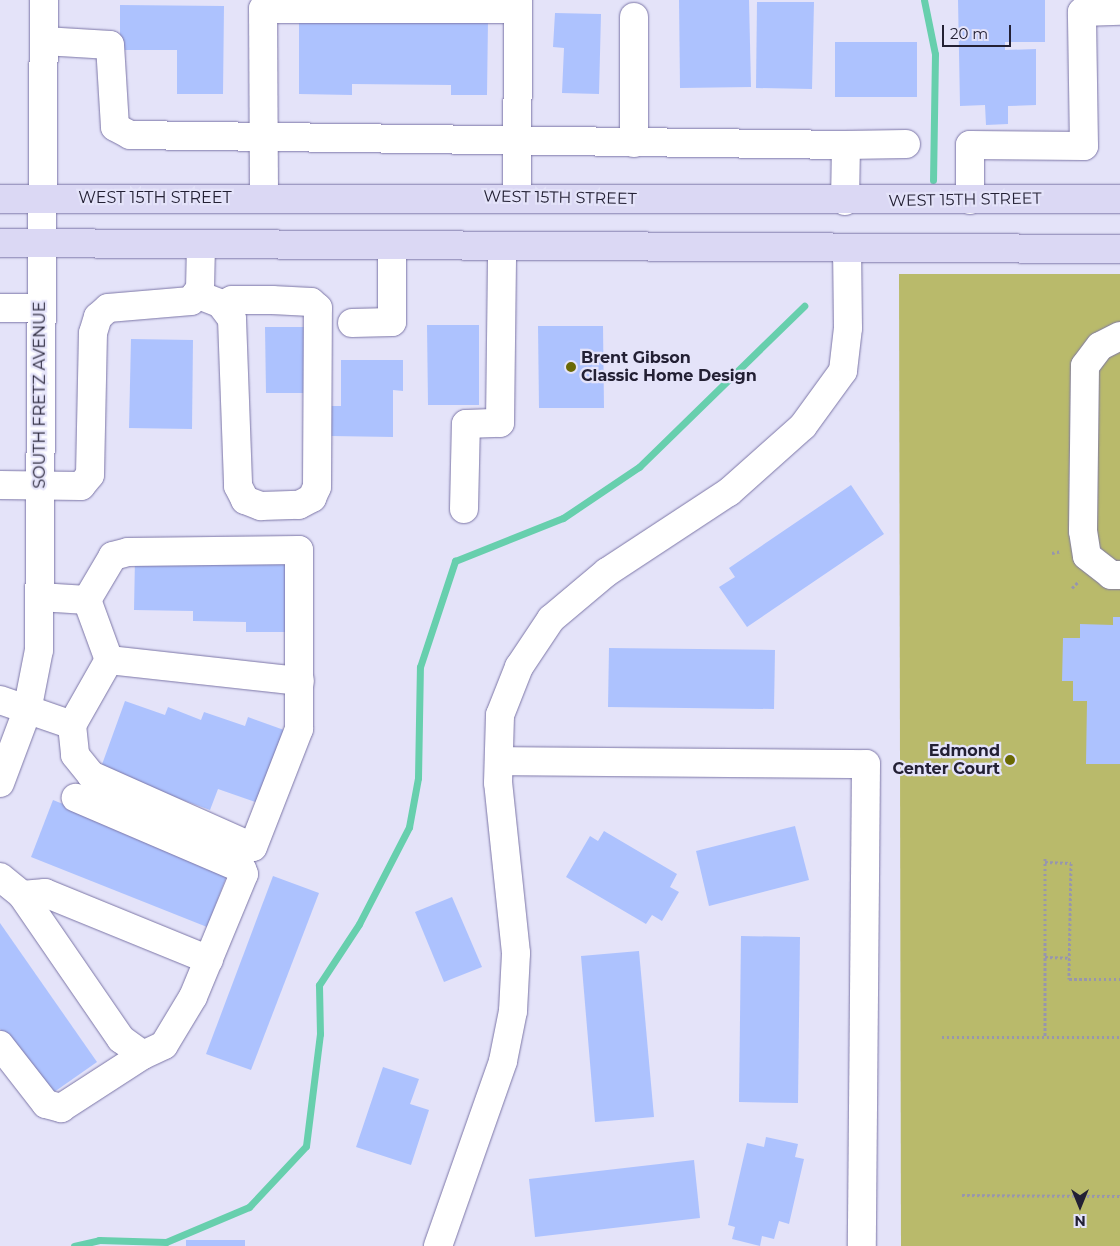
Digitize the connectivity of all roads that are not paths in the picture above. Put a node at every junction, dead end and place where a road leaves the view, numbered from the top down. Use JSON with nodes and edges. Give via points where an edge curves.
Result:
{"nodes":[{"id":1,"x":44,"y":0,"type":"edge"},
{"id":2,"x":518,"y":5,"type":"edge"},
{"id":3,"x":1120,"y":11,"type":"edge"},
{"id":4,"x":634,"y":17,"type":"dead end"},
{"id":5,"x":44,"y":41,"type":"junction"},
{"id":6,"x":265,"y":138,"type":"junction"},
{"id":7,"x":517,"y":142,"type":"junction"},
{"id":8,"x":634,"y":143,"type":"junction"},
{"id":9,"x":906,"y":144,"type":"dead end"},
{"id":10,"x":846,"y":145,"type":"junction"},
{"id":11,"x":264,"y":196,"type":"junction"},
{"id":12,"x":43,"y":198,"type":"junction"},
{"id":13,"x":518,"y":198,"type":"junction"},
{"id":14,"x":0,"y":199,"type":"edge"},
{"id":15,"x":1120,"y":199,"type":"edge"},
{"id":16,"x":970,"y":200,"type":"junction"},
{"id":17,"x":845,"y":202,"type":"junction"},
{"id":18,"x":0,"y":243,"type":"edge"},
{"id":19,"x":42,"y":244,"type":"junction"},
{"id":20,"x":201,"y":245,"type":"junction"},
{"id":21,"x":392,"y":246,"type":"junction"},
{"id":22,"x":502,"y":247,"type":"junction"},
{"id":23,"x":847,"y":249,"type":"junction"},
{"id":24,"x":1120,"y":249,"type":"edge"},
{"id":25,"x":196,"y":294,"type":"junction"},
{"id":26,"x":224,"y":306,"type":"junction"},
{"id":27,"x":0,"y":308,"type":"edge"},
{"id":28,"x":40,"y":308,"type":"junction"},
{"id":29,"x":352,"y":323,"type":"dead end"},
{"id":30,"x":1120,"y":336,"type":"edge"},
{"id":31,"x":0,"y":485,"type":"edge"},
{"id":32,"x":41,"y":486,"type":"junction"},
{"id":33,"x":464,"y":510,"type":"dead end"},
{"id":34,"x":1120,"y":575,"type":"edge"},
{"id":35,"x":39,"y":597,"type":"junction"},
{"id":36,"x":87,"y":600,"type":"junction"},
{"id":37,"x":109,"y":660,"type":"junction"},
{"id":38,"x":300,"y":681,"type":"junction"},
{"id":39,"x":0,"y":700,"type":"edge"},
{"id":40,"x":27,"y":711,"type":"junction"},
{"id":41,"x":72,"y":725,"type":"junction"},
{"id":42,"x":499,"y":761,"type":"junction"},
{"id":43,"x":0,"y":783,"type":"edge"},
{"id":44,"x":76,"y":798,"type":"dead end"},
{"id":45,"x":0,"y":877,"type":"edge"},
{"id":46,"x":22,"y":895,"type":"junction"},
{"id":47,"x":209,"y":960,"type":"junction"},
{"id":48,"x":0,"y":1045,"type":"edge"},
{"id":49,"x":143,"y":1055,"type":"junction"},
{"id":50,"x":438,"y":1246,"type":"edge"},
{"id":51,"x":862,"y":1246,"type":"edge"}],
"edges":[{"from":1,"to":5,"type":"street","name":"SOUTH FRETZ AVENUE"},
{"from":2,"to":6,"type":"street","via":[[263,9]]},
{"from":2,"to":7,"type":"street"},
{"from":3,"to":16,"type":"street","via":[[1082,12],[1084,146],[970,144]]},
{"from":4,"to":8,"type":"street"},
{"from":5,"to":6,"type":"street","via":[[110,45],[115,127],[130,135]]},
{"from":5,"to":12,"type":"street","name":"SOUTH FRETZ AVENUE"},
{"from":6,"to":7,"type":"street"},
{"from":6,"to":11,"type":"street"},
{"from":7,"to":8,"type":"street"},
{"from":7,"to":13,"type":"street"},
{"from":8,"to":10,"type":"street"},
{"from":9,"to":10,"type":"street"},
{"from":10,"to":17,"type":"street"},
{"from":11,"to":12,"type":"main road","name":"WEST 15TH STREET","via":[[184,201]]},
{"from":11,"to":13,"type":"main road","name":"WEST 15TH STREET"},
{"from":12,"to":14,"type":"main road","name":"WEST 15TH STREET"},
{"from":12,"to":19,"type":"street","name":"SOUTH FRETZ AVENUE"},
{"from":13,"to":17,"type":"main road","name":"WEST 15TH STREET"},
{"from":15,"to":16,"type":"main road","name":"WEST 15TH STREET"},
{"from":16,"to":17,"type":"main road","name":"WEST 15TH STREET"},
{"from":18,"to":19,"type":"main road"},
{"from":19,"to":20,"type":"main road"},
{"from":19,"to":28,"type":"street","name":"SOUTH FRETZ AVENUE"},
{"from":20,"to":21,"type":"main road"},
{"from":20,"to":25,"type":"street","via":[[200,289]]},
{"from":21,"to":22,"type":"main road"},
{"from":21,"to":29,"type":"street","via":[[392,322]]},
{"from":22,"to":23,"type":"main road"},
{"from":22,"to":33,"type":"street","via":[[500,423],[466,424]]},
{"from":23,"to":24,"type":"main road"},
{"from":23,"to":42,"type":"street","via":[[848,328],[843,371],[803,426],[729,492],[607,572],[551,619],[519,667],[500,715]]},
{"from":25,"to":26,"type":"street"},
{"from":25,"to":32,"type":"street","via":[[191,301],[162,306],[108,308],[98,317],[93,333],[90,474],[81,486]]},
{"from":26,"to":26,"type":"street","via":[[232,319],[238,486],[245,500],[261,506],[300,505],[312,498],[317,487],[318,308],[311,302],[272,300],[232,300]]},
{"from":27,"to":28,"type":"street"},
{"from":28,"to":32,"type":"street","name":"SOUTH FRETZ AVENUE"},
{"from":30,"to":34,"type":"street","via":[[1100,346],[1085,366],[1083,531],[1087,556],[1111,575]]},
{"from":31,"to":32,"type":"street"},
{"from":32,"to":35,"type":"street","name":"SOUTH FRETZ AVENUE"},
{"from":35,"to":36,"type":"street"},
{"from":35,"to":40,"type":"street","name":"SOUTH FRETZ AVENUE","via":[[39,650]]},
{"from":36,"to":37,"type":"street"},
{"from":36,"to":38,"type":"street","via":[[113,556],[128,552],[299,550]]},
{"from":37,"to":38,"type":"street"},
{"from":37,"to":41,"type":"street"},
{"from":38,"to":41,"type":"street","via":[[300,730],[253,847],[91,775],[75,754]]},
{"from":39,"to":40,"type":"street"},
{"from":40,"to":41,"type":"street"},
{"from":40,"to":43,"type":"street","name":"SOUTH FRETZ AVENUE"},
{"from":42,"to":50,"type":"street","via":[[516,952],[513,1011],[503,1061]]},
{"from":42,"to":51,"type":"street","via":[[866,764]]},
{"from":44,"to":47,"type":"street","via":[[242,869],[243,879]]},
{"from":45,"to":46,"type":"street"},
{"from":46,"to":47,"type":"street","via":[[45,893]]},
{"from":46,"to":49,"type":"street","via":[[121,1039]]},
{"from":47,"to":49,"type":"street","via":[[164,1046]]},
{"from":48,"to":49,"type":"street","via":[[46,1104],[61,1108]]}]}
